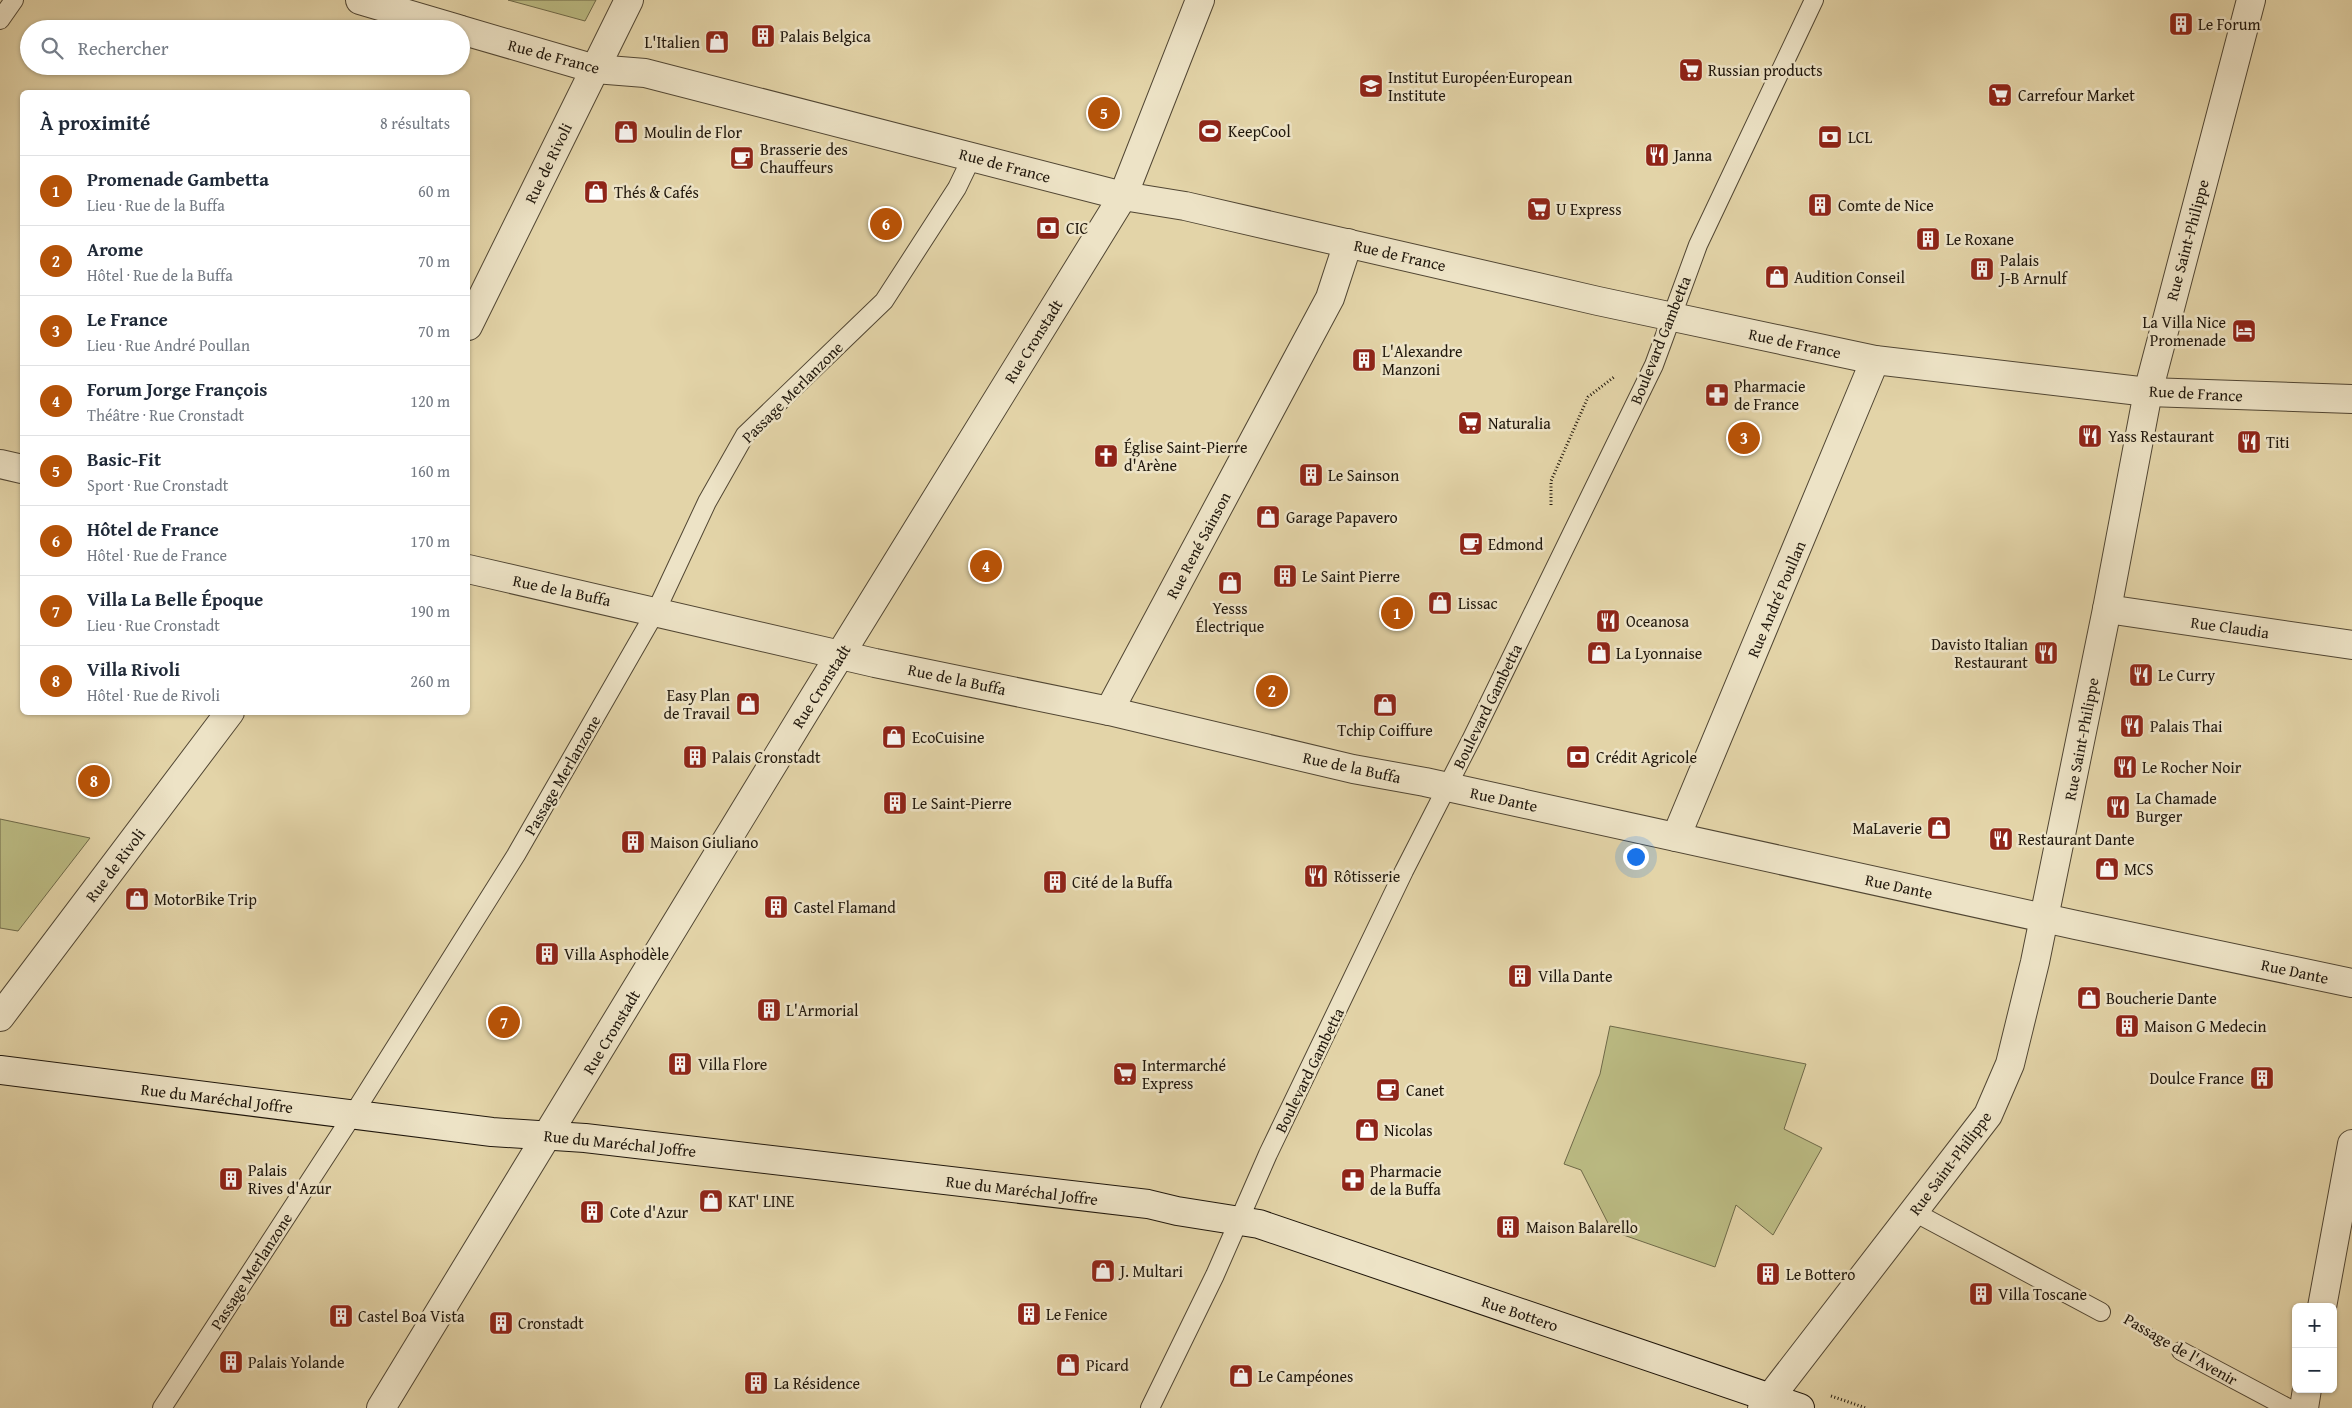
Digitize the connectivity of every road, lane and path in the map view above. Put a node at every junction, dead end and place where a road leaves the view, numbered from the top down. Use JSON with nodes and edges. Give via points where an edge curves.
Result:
{"nodes":[{"id":1,"x":14,"y":0,"type":"edge"},
{"id":2,"x":360,"y":0,"type":"edge"},
{"id":3,"x":629,"y":0,"type":"edge"},
{"id":4,"x":1200,"y":0,"type":"edge"},
{"id":5,"x":1814,"y":0,"type":"edge"},
{"id":6,"x":2251,"y":0,"type":"edge"},
{"id":7,"x":0,"y":20,"type":"edge"},
{"id":8,"x":429,"y":20,"type":"edge"},
{"id":9,"x":470,"y":32,"type":"edge"},
{"id":10,"x":595,"y":69,"type":"junction"},
{"id":11,"x":972,"y":157,"type":"junction"},
{"id":12,"x":1123,"y":196,"type":"junction"},
{"id":13,"x":1348,"y":243,"type":"junction"},
{"id":14,"x":1671,"y":317,"type":"junction"},
{"id":15,"x":470,"y":322,"type":"edge"},
{"id":16,"x":1875,"y":360,"type":"junction"},
{"id":17,"x":2148,"y":392,"type":"junction"},
{"id":18,"x":2352,"y":399,"type":"edge"},
{"id":19,"x":0,"y":464,"type":"edge"},
{"id":20,"x":20,"y":469,"type":"edge"},
{"id":21,"x":470,"y":570,"type":"edge"},
{"id":22,"x":2107,"y":610,"type":"junction"},
{"id":23,"x":656,"y":611,"type":"junction"},
{"id":24,"x":2352,"y":644,"type":"edge"},
{"id":25,"x":840,"y":654,"type":"junction"},
{"id":26,"x":1109,"y":711,"type":"junction"},
{"id":27,"x":228,"y":715,"type":"edge"},
{"id":28,"x":1447,"y":787,"type":"junction"},
{"id":29,"x":1676,"y":837,"type":"junction"},
{"id":30,"x":2045,"y":918,"type":"junction"},
{"id":31,"x":2352,"y":983,"type":"edge"},
{"id":32,"x":0,"y":1016,"type":"edge"},
{"id":33,"x":0,"y":1070,"type":"edge"},
{"id":34,"x":352,"y":1116,"type":"junction"},
{"id":35,"x":547,"y":1136,"type":"junction"},
{"id":36,"x":2352,"y":1144,"type":"edge"},
{"id":37,"x":1914,"y":1212,"type":"junction"},
{"id":38,"x":1239,"y":1221,"type":"junction"},
{"id":39,"x":2323,"y":1303,"type":"edge"},
{"id":40,"x":2101,"y":1312,"type":"joint"},
{"id":41,"x":2181,"y":1352,"type":"joint"},
{"id":42,"x":2306,"y":1393,"type":"edge"},
{"id":43,"x":1766,"y":1403,"type":"edge"},
{"id":44,"x":162,"y":1408,"type":"edge"},
{"id":45,"x":381,"y":1408,"type":"edge"},
{"id":46,"x":1150,"y":1408,"type":"edge"},
{"id":47,"x":1800,"y":1408,"type":"edge"},
{"id":48,"x":2288,"y":1408,"type":"edge"},
{"id":49,"x":2304,"y":1408,"type":"edge"}],
"edges":[{"from":1,"to":7,"type":"lane"},
{"from":2,"to":8,"type":"street","name":"Rue de France"},
{"from":3,"to":10,"type":"street","name":"Rue de Rivoli"},
{"from":4,"to":12,"type":"street","name":"Rue Cronstadt"},
{"from":5,"to":14,"type":"lane","name":"Boulevard Gambetta","via":[[1698,245]]},
{"from":6,"to":17,"type":"street","name":"Rue Saint-Philippe"},
{"from":9,"to":10,"type":"street","name":"Rue de France"},
{"from":10,"to":11,"type":"street","name":"Rue de France","via":[[645,73]]},
{"from":10,"to":15,"type":"street","name":"Rue de Rivoli"},
{"from":11,"to":12,"type":"street","name":"Rue de France"},
{"from":11,"to":23,"type":"lane","name":"Passage Merlanzone","via":[[957,188],[884,301],[744,435],[707,502]]},
{"from":12,"to":13,"type":"street","name":"Rue de France","via":[[1185,206]]},
{"from":12,"to":25,"type":"street","name":"Rue Cronstadt"},
{"from":13,"to":14,"type":"street","name":"Rue de France"},
{"from":13,"to":26,"type":"street","name":"Rue René Sainson","via":[[1330,298]]},
{"from":14,"to":16,"type":"street","name":"Rue de France"},
{"from":14,"to":28,"type":"lane","name":"Boulevard Gambetta","via":[[1654,365]]},
{"from":16,"to":17,"type":"street","name":"Rue de France"},
{"from":16,"to":29,"type":"street","name":"Rue André Poullan"},
{"from":17,"to":18,"type":"street","name":"Rue de France"},
{"from":17,"to":22,"type":"street","name":"Rue Saint-Philippe"},
{"from":19,"to":20,"type":"street"},
{"from":21,"to":23,"type":"street","name":"Rue de la Buffa"},
{"from":22,"to":24,"type":"street","name":"Rue Claudia"},
{"from":22,"to":30,"type":"street","name":"Rue Saint-Philippe"},
{"from":23,"to":25,"type":"street","name":"Rue de la Buffa"},
{"from":23,"to":34,"type":"lane","name":"Passage Merlanzone","via":[[516,855]]},
{"from":25,"to":26,"type":"street","name":"Rue de la Buffa"},
{"from":25,"to":35,"type":"street","name":"Rue Cronstadt"},
{"from":26,"to":28,"type":"street","name":"Rue de la Buffa","via":[[1352,769]]},
{"from":27,"to":32,"type":"street","name":"Rue de Rivoli"},
{"from":28,"to":29,"type":"street","name":"Rue Dante"},
{"from":28,"to":38,"type":"lane","name":"Boulevard Gambetta","via":[[1272,1145]]},
{"from":29,"to":30,"type":"street","name":"Rue Dante"},
{"from":30,"to":31,"type":"street","name":"Rue Dante"},
{"from":30,"to":37,"type":"street","name":"Rue Saint-Philippe","via":[[2010,1064],[1988,1114]]},
{"from":33,"to":34,"type":"street","name":"Rue du Maréchal Joffre"},
{"from":34,"to":35,"type":"street","name":"Rue du Maréchal Joffre"},
{"from":34,"to":44,"type":"lane","name":"Passage Merlanzone"},
{"from":35,"to":38,"type":"street","name":"Rue du Maréchal Joffre","via":[[1148,1204]]},
{"from":35,"to":45,"type":"street","name":"Rue Cronstadt"},
{"from":36,"to":39,"type":"street"},
{"from":37,"to":40,"type":"lane","name":"Passage de l'Avenir"},
{"from":37,"to":43,"type":"street","name":"Rue Saint-Philippe"},
{"from":38,"to":43,"type":"street","name":"Rue Bottero","via":[[1300,1237]]},
{"from":38,"to":46,"type":"lane","name":"Boulevard Gambetta"},
{"from":40,"to":41,"type":"path","name":"Passage de l'Avenir","via":[[2122,1314],[2165,1337]]},
{"from":41,"to":48,"type":"lane","name":"Passage de l'Avenir"},
{"from":42,"to":49,"type":"street"},
{"from":43,"to":47,"type":"street","name":"Rue Bottero"}]}
